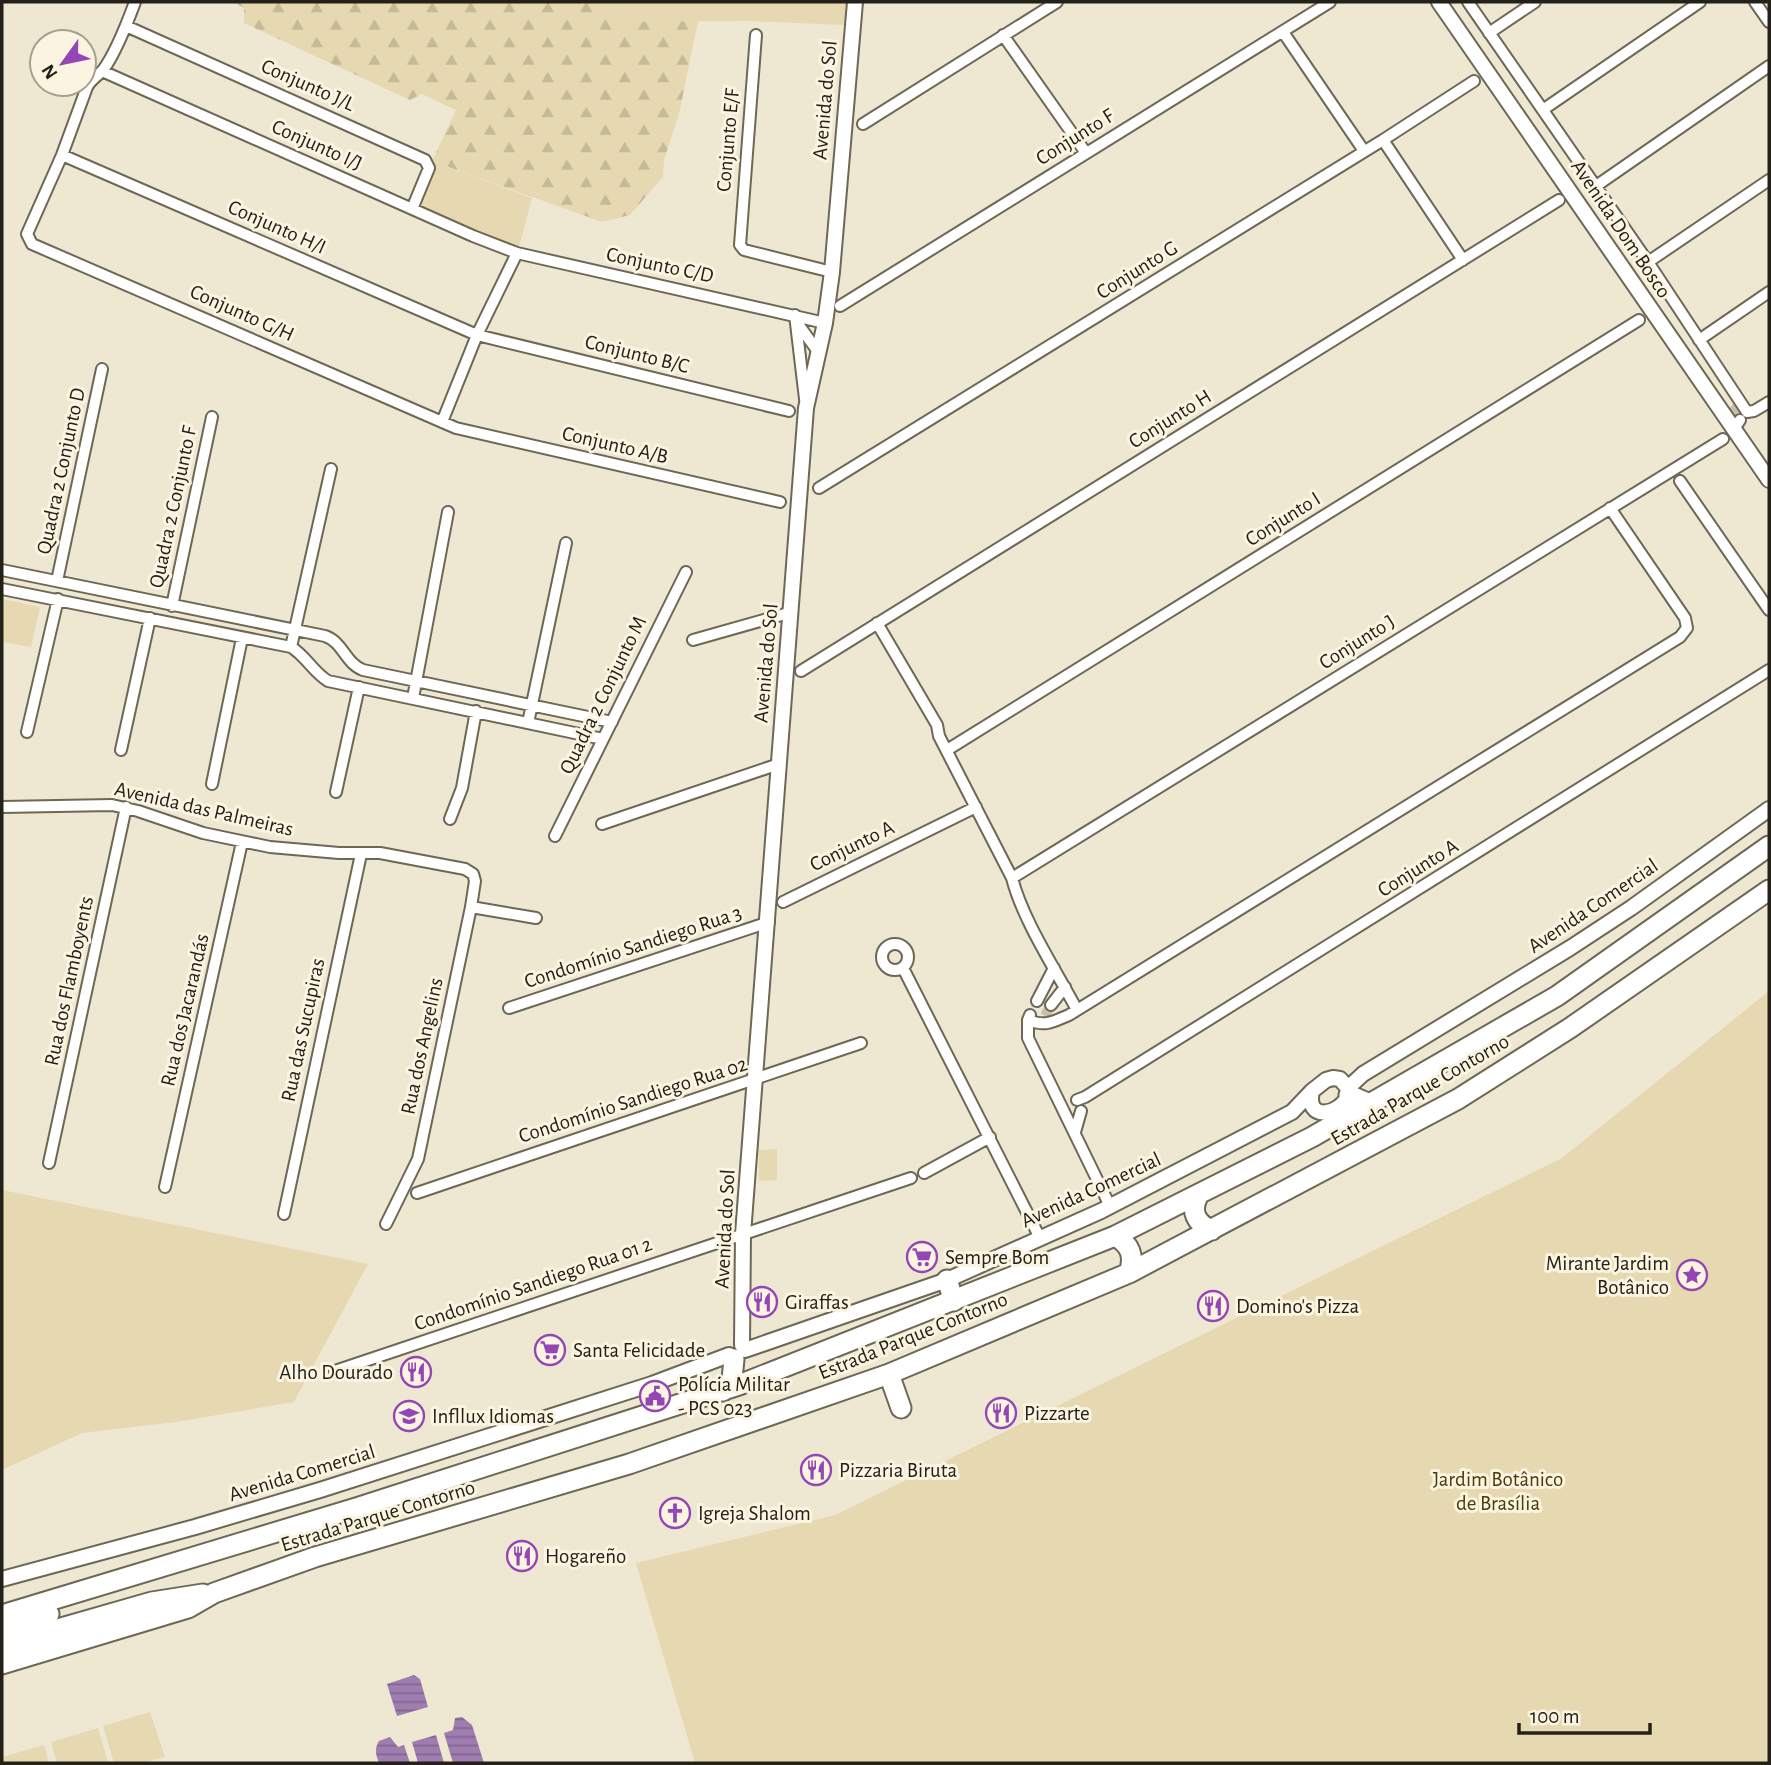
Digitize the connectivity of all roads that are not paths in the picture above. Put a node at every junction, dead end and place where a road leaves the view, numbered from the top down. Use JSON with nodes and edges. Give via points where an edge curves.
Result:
{"nodes":[{"id":1,"x":135,"y":2,"type":"edge"},
{"id":2,"x":855,"y":2,"type":"edge"},
{"id":3,"x":1057,"y":2,"type":"edge"},
{"id":4,"x":1330,"y":2,"type":"edge"},
{"id":5,"x":1439,"y":2,"type":"edge"},
{"id":6,"x":1468,"y":2,"type":"edge"},
{"id":7,"x":1535,"y":2,"type":"edge"},
{"id":8,"x":1700,"y":2,"type":"edge"},
{"id":9,"x":1755,"y":2,"type":"edge"},
{"id":10,"x":1040,"y":6,"type":"edge"},
{"id":11,"x":1769,"y":22,"type":"edge"},
{"id":12,"x":126,"y":26,"type":"junction"},
{"id":13,"x":1283,"y":32,"type":"junction"},
{"id":14,"x":1489,"y":33,"type":"junction"},
{"id":15,"x":756,"y":35,"type":"dead end"},
{"id":16,"x":1003,"y":36,"type":"junction"},
{"id":17,"x":1769,"y":66,"type":"edge"},
{"id":18,"x":102,"y":71,"type":"junction"},
{"id":19,"x":1474,"y":81,"type":"dead end"},
{"id":20,"x":1544,"y":109,"type":"junction"},
{"id":21,"x":863,"y":124,"type":"dead end"},
{"id":22,"x":1382,"y":140,"type":"junction"},
{"id":23,"x":1364,"y":151,"type":"junction"},
{"id":24,"x":1086,"y":153,"type":"junction"},
{"id":25,"x":62,"y":155,"type":"junction"},
{"id":26,"x":1769,"y":180,"type":"edge"},
{"id":27,"x":1596,"y":186,"type":"junction"},
{"id":28,"x":1559,"y":200,"type":"dead end"},
{"id":29,"x":412,"y":209,"type":"junction"},
{"id":30,"x":517,"y":253,"type":"junction"},
{"id":31,"x":1463,"y":260,"type":"junction"},
{"id":32,"x":1648,"y":262,"type":"junction"},
{"id":33,"x":832,"y":272,"type":"junction"},
{"id":34,"x":1769,"y":292,"type":"edge"},
{"id":35,"x":840,"y":306,"type":"dead end"},
{"id":36,"x":796,"y":318,"type":"junction"},
{"id":37,"x":1639,"y":320,"type":"dead end"},
{"id":38,"x":825,"y":323,"type":"junction"},
{"id":39,"x":477,"y":335,"type":"junction"},
{"id":40,"x":1699,"y":340,"type":"junction"},
{"id":41,"x":801,"y":355,"type":"junction"},
{"id":42,"x":818,"y":357,"type":"junction"},
{"id":43,"x":102,"y":369,"type":"dead end"},
{"id":44,"x":1769,"y":402,"type":"edge"},
{"id":45,"x":806,"y":408,"type":"junction"},
{"id":46,"x":789,"y":411,"type":"dead end"},
{"id":47,"x":1733,"y":413,"type":"junction"},
{"id":48,"x":212,"y":417,"type":"dead end"},
{"id":49,"x":442,"y":422,"type":"junction"},
{"id":50,"x":331,"y":469,"type":"dead end"},
{"id":51,"x":1769,"y":480,"type":"edge"},
{"id":52,"x":1680,"y":481,"type":"dead end"},
{"id":53,"x":819,"y":488,"type":"dead end"},
{"id":54,"x":780,"y":502,"type":"dead end"},
{"id":55,"x":1610,"y":509,"type":"junction"},
{"id":56,"x":448,"y":512,"type":"dead end"},
{"id":57,"x":566,"y":543,"type":"dead end"},
{"id":58,"x":2,"y":570,"type":"edge"},
{"id":59,"x":686,"y":572,"type":"dead end"},
{"id":60,"x":57,"y":582,"type":"junction"},
{"id":61,"x":2,"y":589,"type":"edge"},
{"id":62,"x":104,"y":592,"type":"junction"},
{"id":63,"x":58,"y":599,"type":"junction"},
{"id":64,"x":172,"y":606,"type":"junction"},
{"id":65,"x":100,"y":607,"type":"junction"},
{"id":66,"x":1769,"y":610,"type":"edge"},
{"id":67,"x":205,"y":612,"type":"junction"},
{"id":68,"x":792,"y":612,"type":"junction"},
{"id":69,"x":150,"y":618,"type":"junction"},
{"id":70,"x":874,"y":625,"type":"junction"},
{"id":71,"x":202,"y":629,"type":"junction"},
{"id":72,"x":295,"y":631,"type":"junction"},
{"id":73,"x":243,"y":638,"type":"junction"},
{"id":74,"x":693,"y":640,"type":"dead end"},
{"id":75,"x":291,"y":648,"type":"junction"},
{"id":76,"x":1769,"y":670,"type":"edge"},
{"id":77,"x":801,"y":671,"type":"dead end"},
{"id":78,"x":416,"y":680,"type":"junction"},
{"id":79,"x":359,"y":687,"type":"junction"},
{"id":80,"x":412,"y":698,"type":"junction"},
{"id":81,"x":533,"y":705,"type":"junction"},
{"id":82,"x":476,"y":711,"type":"junction"},
{"id":83,"x":611,"y":722,"type":"junction"},
{"id":84,"x":528,"y":723,"type":"junction"},
{"id":85,"x":27,"y":732,"type":"dead end"},
{"id":86,"x":603,"y":739,"type":"junction"},
{"id":87,"x":121,"y":750,"type":"dead end"},
{"id":88,"x":947,"y":750,"type":"junction"},
{"id":89,"x":779,"y":764,"type":"junction"},
{"id":90,"x":212,"y":784,"type":"dead end"},
{"id":91,"x":337,"y":792,"type":"dead end"},
{"id":92,"x":126,"y":807,"type":"junction"},
{"id":93,"x":976,"y":807,"type":"junction"},
{"id":94,"x":1769,"y":809,"type":"edge"},
{"id":95,"x":4,"y":811,"type":"edge"},
{"id":96,"x":450,"y":819,"type":"dead end"},
{"id":97,"x":602,"y":824,"type":"dead end"},
{"id":98,"x":555,"y":836,"type":"dead end"},
{"id":99,"x":242,"y":842,"type":"junction"},
{"id":100,"x":1769,"y":846,"type":"edge"},
{"id":101,"x":361,"y":854,"type":"junction"},
{"id":102,"x":469,"y":871,"type":"joint"},
{"id":103,"x":1012,"y":878,"type":"junction"},
{"id":104,"x":1769,"y":890,"type":"edge"},
{"id":105,"x":783,"y":902,"type":"dead end"},
{"id":106,"x":471,"y":907,"type":"junction"},
{"id":107,"x":536,"y":918,"type":"dead end"},
{"id":108,"x":769,"y":922,"type":"junction"},
{"id":109,"x":903,"y":968,"type":"dead end"},
{"id":110,"x":1054,"y":968,"type":"junction"},
{"id":111,"x":1585,"y":979,"type":"junction"},
{"id":112,"x":1065,"y":987,"type":"junction"},
{"id":113,"x":1557,"y":996,"type":"junction"},
{"id":114,"x":1037,"y":1001,"type":"tunnel mouth"},
{"id":115,"x":1605,"y":1004,"type":"junction"},
{"id":116,"x":509,"y":1008,"type":"dead end"},
{"id":117,"x":1077,"y":1010,"type":"junction"},
{"id":118,"x":1045,"y":1015,"type":"junction"},
{"id":119,"x":1570,"y":1028,"type":"junction"},
{"id":120,"x":861,"y":1042,"type":"dead end"},
{"id":121,"x":1032,"y":1047,"type":"junction"},
{"id":122,"x":756,"y":1080,"type":"junction"},
{"id":123,"x":1345,"y":1087,"type":"junction"},
{"id":124,"x":1076,"y":1104,"type":"junction"},
{"id":125,"x":1315,"y":1104,"type":"junction"},
{"id":126,"x":1371,"y":1105,"type":"junction"},
{"id":127,"x":1075,"y":1132,"type":"junction"},
{"id":128,"x":990,"y":1137,"type":"junction"},
{"id":129,"x":1312,"y":1137,"type":"junction"},
{"id":130,"x":49,"y":1163,"type":"dead end"},
{"id":131,"x":924,"y":1173,"type":"dead end"},
{"id":132,"x":911,"y":1178,"type":"dead end"},
{"id":133,"x":166,"y":1187,"type":"dead end"},
{"id":134,"x":417,"y":1193,"type":"dead end"},
{"id":135,"x":1198,"y":1196,"type":"junction"},
{"id":136,"x":1110,"y":1206,"type":"junction"},
{"id":137,"x":284,"y":1214,"type":"dead end"},
{"id":138,"x":386,"y":1224,"type":"dead end"},
{"id":139,"x":1212,"y":1230,"type":"junction"},
{"id":140,"x":743,"y":1234,"type":"junction"},
{"id":141,"x":1115,"y":1236,"type":"junction"},
{"id":142,"x":1040,"y":1238,"type":"junction"},
{"id":143,"x":1129,"y":1273,"type":"junction"},
{"id":144,"x":947,"y":1280,"type":"junction"},
{"id":145,"x":954,"y":1301,"type":"junction"},
{"id":146,"x":738,"y":1349,"type":"junction"},
{"id":147,"x":335,"y":1371,"type":"dead end"},
{"id":148,"x":889,"y":1374,"type":"junction"},
{"id":149,"x":755,"y":1379,"type":"junction"},
{"id":150,"x":723,"y":1391,"type":"junction"},
{"id":151,"x":901,"y":1408,"type":"dead end"},
{"id":152,"x":169,"y":1564,"type":"junction"},
{"id":153,"x":2,"y":1579,"type":"edge"},
{"id":154,"x":214,"y":1593,"type":"junction"},
{"id":155,"x":2,"y":1615,"type":"edge"},
{"id":156,"x":2,"y":1630,"type":"edge"},
{"id":157,"x":2,"y":1645,"type":"edge"},
{"id":158,"x":2,"y":1664,"type":"edge"}],
"edges":[{"from":1,"to":12,"type":"street"},
{"from":2,"to":33,"type":"street","name":"Avenida do Sol"},
{"from":3,"to":10,"type":"street"},
{"from":4,"to":13,"type":"street","name":"Conjunto F"},
{"from":5,"to":47,"type":"street","name":"Avenida Dom Bosco"},
{"from":6,"to":14,"type":"street"},
{"from":7,"to":14,"type":"street"},
{"from":8,"to":20,"type":"street"},
{"from":9,"to":11,"type":"street"},
{"from":10,"to":16,"type":"street"},
{"from":12,"to":18,"type":"street"},
{"from":12,"to":29,"type":"street","name":"Conjunto J/L","via":[[425,160],[429,168]]},
{"from":13,"to":23,"type":"street"},
{"from":13,"to":24,"type":"street","name":"Conjunto F"},
{"from":14,"to":20,"type":"street"},
{"from":15,"to":33,"type":"street","name":"Conjunto E/F","via":[[739,242],[742,248]]},
{"from":16,"to":21,"type":"street"},
{"from":16,"to":24,"type":"street"},
{"from":17,"to":27,"type":"street"},
{"from":18,"to":25,"type":"street","via":[[87,87]]},
{"from":18,"to":29,"type":"street","name":"Conjunto I/J"},
{"from":19,"to":22,"type":"street","name":"Conjunto G"},
{"from":20,"to":27,"type":"street"},
{"from":22,"to":23,"type":"street","name":"Conjunto G"},
{"from":22,"to":31,"type":"street"},
{"from":23,"to":53,"type":"street","name":"Conjunto G"},
{"from":24,"to":35,"type":"street","name":"Conjunto F"},
{"from":25,"to":39,"type":"street","name":"Conjunto H/I"},
{"from":25,"to":49,"type":"street","name":"Conjunto G/H","via":[[27,234],[33,244]]},
{"from":26,"to":32,"type":"street"},
{"from":27,"to":32,"type":"street"},
{"from":28,"to":31,"type":"street","name":"Conjunto H"},
{"from":29,"to":30,"type":"street","name":"Conjunto I/J"},
{"from":30,"to":36,"type":"street","name":"Conjunto C/D"},
{"from":30,"to":39,"type":"street"},
{"from":31,"to":70,"type":"street","name":"Conjunto H"},
{"from":32,"to":40,"type":"street"},
{"from":33,"to":38,"type":"street","name":"Avenida do Sol"},
{"from":34,"to":40,"type":"street"},
{"from":36,"to":38,"type":"street","name":"Conjunto C/D"},
{"from":36,"to":41,"type":"street"},
{"from":36,"to":42,"type":"street"},
{"from":37,"to":88,"type":"street","name":"Conjunto I"},
{"from":38,"to":42,"type":"street","name":"Avenida do Sol"},
{"from":39,"to":46,"type":"street","name":"Conjunto B/C"},
{"from":39,"to":49,"type":"street"},
{"from":40,"to":47,"type":"street"},
{"from":41,"to":42,"type":"street","via":[[806,360]]},
{"from":41,"to":45,"type":"street"},
{"from":42,"to":45,"type":"street","name":"Avenida do Sol"},
{"from":43,"to":60,"type":"street","name":"Quadra 2 Conjunto D"},
{"from":44,"to":47,"type":"street","name":"Conjunto J","via":[[1754,411]]},
{"from":45,"to":68,"type":"street","name":"Avenida do Sol"},
{"from":47,"to":51,"type":"street","name":"Avenida Dom Bosco"},
{"from":47,"to":55,"type":"street","name":"Conjunto J"},
{"from":48,"to":64,"type":"street","name":"Quadra 2 Conjunto F"},
{"from":49,"to":54,"type":"street","name":"Conjunto A/B"},
{"from":50,"to":72,"type":"street"},
{"from":52,"to":66,"type":"street"},
{"from":55,"to":103,"type":"street","name":"Conjunto J"},
{"from":55,"to":117,"type":"street","via":[[1685,618],[1687,628],[1680,637]]},
{"from":56,"to":78,"type":"street"},
{"from":57,"to":81,"type":"street"},
{"from":58,"to":60,"type":"street"},
{"from":59,"to":83,"type":"street","name":"Quadra 2 Conjunto M"},
{"from":60,"to":62,"type":"street"},
{"from":61,"to":63,"type":"street"},
{"from":62,"to":64,"type":"street"},
{"from":62,"to":65,"type":"street"},
{"from":63,"to":65,"type":"street"},
{"from":63,"to":85,"type":"street"},
{"from":64,"to":67,"type":"street"},
{"from":65,"to":69,"type":"street"},
{"from":67,"to":71,"type":"street"},
{"from":67,"to":72,"type":"street"},
{"from":68,"to":74,"type":"street"},
{"from":68,"to":89,"type":"street","name":"Avenida do Sol"},
{"from":69,"to":71,"type":"street"},
{"from":69,"to":87,"type":"street"},
{"from":70,"to":77,"type":"street","name":"Conjunto H"},
{"from":70,"to":88,"type":"street","via":[[937,724]]},
{"from":71,"to":73,"type":"street"},
{"from":72,"to":75,"type":"street"},
{"from":72,"to":78,"type":"street","via":[[332,639],[357,668]]},
{"from":73,"to":75,"type":"street"},
{"from":73,"to":90,"type":"street"},
{"from":75,"to":79,"type":"street","via":[[328,681]]},
{"from":76,"to":124,"type":"street","name":"Conjunto A"},
{"from":78,"to":80,"type":"street"},
{"from":78,"to":81,"type":"street"},
{"from":79,"to":80,"type":"street"},
{"from":79,"to":91,"type":"street"},
{"from":80,"to":82,"type":"street"},
{"from":81,"to":83,"type":"street"},
{"from":81,"to":84,"type":"street"},
{"from":82,"to":84,"type":"street"},
{"from":82,"to":96,"type":"street","via":[[462,788]]},
{"from":83,"to":86,"type":"street","name":"Quadra 2 Conjunto M"},
{"from":84,"to":86,"type":"street"},
{"from":86,"to":98,"type":"street","name":"Quadra 2 Conjunto M"},
{"from":88,"to":93,"type":"street"},
{"from":89,"to":97,"type":"street"},
{"from":89,"to":108,"type":"street","name":"Avenida do Sol"},
{"from":92,"to":95,"type":"street","name":"Avenida das Palmeiras"},
{"from":92,"to":99,"type":"street","name":"Avenida das Palmeiras"},
{"from":92,"to":130,"type":"street","name":"Rua dos Flamboyents"},
{"from":93,"to":103,"type":"street"},
{"from":93,"to":105,"type":"street","name":"Conjunto A"},
{"from":94,"to":123,"type":"street","name":"Avenida Comercial","via":[[1570,948]]},
{"from":99,"to":101,"type":"street","name":"Avenida das Palmeiras"},
{"from":99,"to":133,"type":"street","name":"Rua dos Jacarandás"},
{"from":100,"to":111,"type":"highway","name":"Estrada Parque Contorno"},
{"from":101,"to":102,"type":"street","name":"Avenida das Palmeiras","via":[[397,855]]},
{"from":101,"to":137,"type":"street","name":"Rua das Sucupiras"},
{"from":102,"to":106,"type":"street","name":"Rua dos Angelins","via":[[475,881]]},
{"from":103,"to":110,"type":"street"},
{"from":104,"to":115,"type":"highway","name":"Estrada Parque Contorno"},
{"from":106,"to":107,"type":"street"},
{"from":106,"to":138,"type":"street","name":"Rua dos Angelins","via":[[418,1159]]},
{"from":108,"to":116,"type":"street","name":"Condomínio Sandiego Rua 3"},
{"from":108,"to":122,"type":"street","name":"Avenida do Sol"},
{"from":109,"to":128,"type":"street"},
{"from":110,"to":112,"type":"street"},
{"from":110,"to":114,"type":"street"},
{"from":111,"to":113,"type":"highway","name":"Estrada Parque Contorno"},
{"from":111,"to":115,"type":"highway","via":[[1586,995]]},
{"from":112,"to":117,"type":"street"},
{"from":112,"to":118,"type":"street"},
{"from":113,"to":119,"type":"highway","via":[[1573,1012]]},
{"from":113,"to":126,"type":"highway","name":"Estrada Parque Contorno"},
{"from":115,"to":119,"type":"highway","name":"Estrada Parque Contorno"},
{"from":117,"to":118,"type":"street","via":[[1048,1024]]},
{"from":118,"to":121,"type":"street"},
{"from":118,"to":121,"type":"street","via":[[1029,1017]]},
{"from":119,"to":139,"type":"highway","name":"Estrada Parque Contorno","via":[[1458,1099]]},
{"from":120,"to":122,"type":"street","name":"Condomínio Sandiego Rua 02"},
{"from":121,"to":124,"type":"street"},
{"from":122,"to":134,"type":"street","name":"Condomínio Sandiego Rua 02"},
{"from":122,"to":140,"type":"street","name":"Avenida do Sol"},
{"from":123,"to":125,"type":"street","name":"Avenida Comercial","via":[[1326,1080]]},
{"from":123,"to":125,"type":"street","name":"Avenida Comercial","via":[[1342,1106],[1335,1110]]},
{"from":123,"to":126,"type":"highway"},
{"from":124,"to":127,"type":"street"},
{"from":124,"to":127,"type":"street"},
{"from":125,"to":129,"type":"highway"},
{"from":125,"to":136,"type":"street","name":"Avenida Comercial"},
{"from":126,"to":129,"type":"highway","name":"Estrada Parque Contorno"},
{"from":127,"to":136,"type":"street"},
{"from":128,"to":131,"type":"street"},
{"from":128,"to":142,"type":"street"},
{"from":129,"to":135,"type":"highway","name":"Estrada Parque Contorno"},
{"from":132,"to":140,"type":"street","name":"Condomínio Sandiego Rua 01 2"},
{"from":135,"to":139,"type":"highway","via":[[1193,1205],[1195,1216]]},
{"from":135,"to":141,"type":"highway","name":"Estrada Parque Contorno"},
{"from":136,"to":142,"type":"street","name":"Avenida Comercial"},
{"from":139,"to":143,"type":"highway","name":"Estrada Parque Contorno"},
{"from":140,"to":146,"type":"street","name":"Avenida do Sol"},
{"from":140,"to":147,"type":"street","name":"Condomínio Sandiego Rua 01 2"},
{"from":141,"to":143,"type":"highway","via":[[1129,1247]]},
{"from":141,"to":145,"type":"highway","name":"Estrada Parque Contorno"},
{"from":142,"to":144,"type":"street","name":"Avenida Comercial"},
{"from":143,"to":148,"type":"highway","name":"Estrada Parque Contorno"},
{"from":144,"to":145,"type":"highway"},
{"from":144,"to":146,"type":"street","name":"Avenida Comercial"},
{"from":145,"to":149,"type":"highway","name":"Estrada Parque Contorno"},
{"from":146,"to":149,"type":"highway","via":[[745,1371]]},
{"from":146,"to":150,"type":"highway","via":[[732,1379]]},
{"from":146,"to":153,"type":"street","name":"Avenida Comercial","via":[[652,1384],[320,1490]]},
{"from":148,"to":151,"type":"highway"},
{"from":148,"to":154,"type":"highway","name":"Estrada Parque Contorno","via":[[629,1464],[315,1557]]},
{"from":149,"to":150,"type":"highway","name":"Estrada Parque Contorno"},
{"from":150,"to":152,"type":"highway","name":"Estrada Parque Contorno"},
{"from":152,"to":155,"type":"highway","name":"Estrada Parque Contorno"},
{"from":152,"to":156,"type":"highway","via":[[108,1594]]},
{"from":154,"to":157,"type":"highway","via":[[152,1602]]},
{"from":154,"to":158,"type":"highway","name":"Estrada Parque Contorno","via":[[188,1608]]}]}
